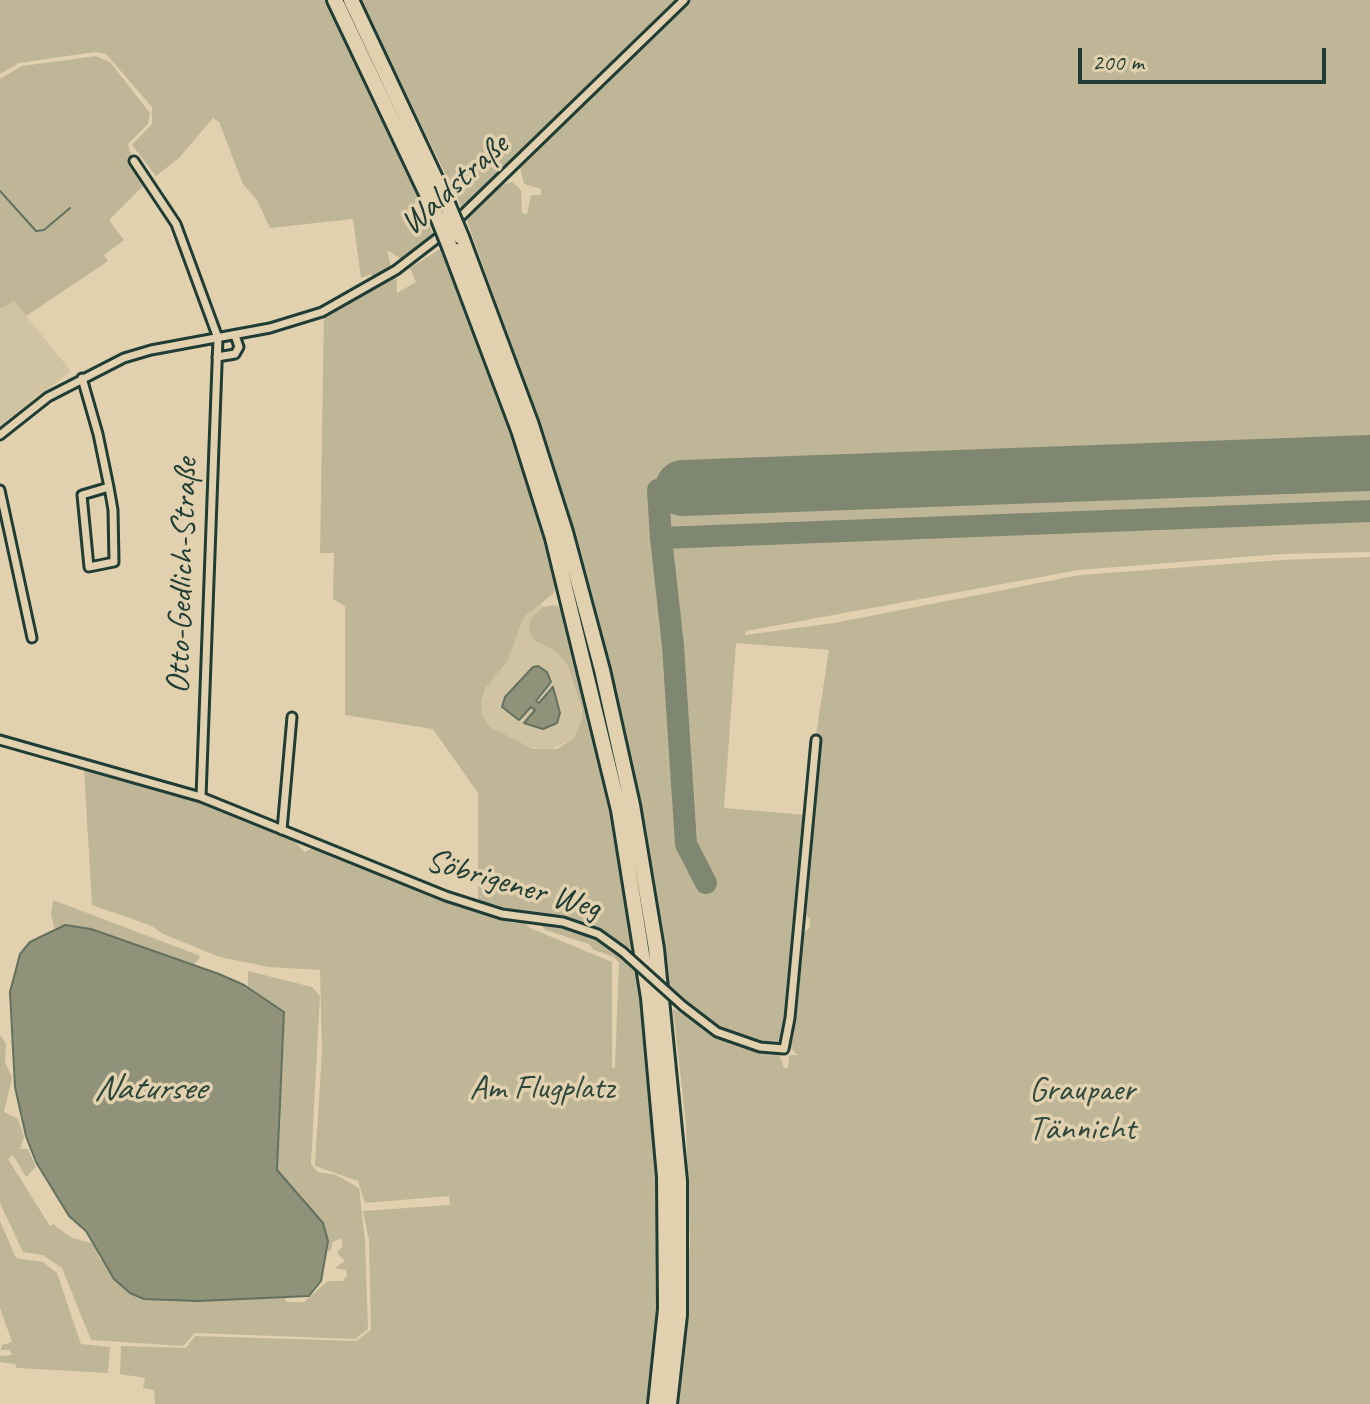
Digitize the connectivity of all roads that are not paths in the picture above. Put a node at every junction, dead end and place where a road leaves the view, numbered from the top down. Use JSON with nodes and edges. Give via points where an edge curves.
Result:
{"nodes":[{"id":1,"x":335,"y":0,"type":"edge"},
{"id":2,"x":351,"y":0,"type":"edge"},
{"id":3,"x":684,"y":0,"type":"edge"},
{"id":4,"x":134,"y":161,"type":"dead end"},
{"id":5,"x":443,"y":211,"type":"junction"},
{"id":6,"x":456,"y":242,"type":"junction"},
{"id":7,"x":235,"y":335,"type":"junction"},
{"id":8,"x":218,"y":338,"type":"junction"},
{"id":9,"x":217,"y":357,"type":"junction"},
{"id":10,"x":82,"y":378,"type":"junction"},
{"id":11,"x":0,"y":435,"type":"edge"},
{"id":12,"x":109,"y":487,"type":"junction"},
{"id":13,"x":0,"y":490,"type":"edge"},
{"id":14,"x":32,"y":638,"type":"dead end"},
{"id":15,"x":292,"y":717,"type":"dead end"},
{"id":16,"x":0,"y":740,"type":"edge"},
{"id":17,"x":816,"y":740,"type":"dead end"},
{"id":18,"x":201,"y":797,"type":"junction"},
{"id":19,"x":282,"y":830,"type":"junction"},
{"id":20,"x":656,"y":1404,"type":"edge"},
{"id":21,"x":669,"y":1404,"type":"edge"}],
"edges":[{"from":1,"to":5,"type":"highway"},
{"from":2,"to":5,"type":"highway"},
{"from":3,"to":7,"type":"street","name":"Waldstraße","via":[[421,252],[322,312]]},
{"from":4,"to":8,"type":"street","via":[[176,224]]},
{"from":5,"to":6,"type":"highway","bridge":true},
{"from":6,"to":20,"type":"highway","via":[[553,538],[619,810],[649,998],[665,1177],[666,1309]]},
{"from":6,"to":21,"type":"highway","via":[[531,425],[565,532],[632,805],[656,949],[679,1181],[679,1315]]},
{"from":7,"to":8,"type":"street","name":"Waldstraße"},
{"from":7,"to":9,"type":"street","via":[[235,354]]},
{"from":8,"to":9,"type":"street","name":"Otto-Gedlich-Straße"},
{"from":8,"to":10,"type":"street","name":"Waldstraße","via":[[151,350]]},
{"from":9,"to":18,"type":"street","name":"Otto-Gedlich-Straße"},
{"from":10,"to":11,"type":"street","name":"Waldstraße"},
{"from":10,"to":12,"type":"street"},
{"from":12,"to":12,"type":"street","via":[[114,562],[89,567],[82,495]]},
{"from":13,"to":14,"type":"street"},
{"from":15,"to":19,"type":"street"},
{"from":16,"to":18,"type":"street","name":"Söbrigener Weg"},
{"from":17,"to":19,"type":"street","name":"Söbrigener Weg","bridge":true,"via":[[784,1049],[717,1032],[598,934],[478,907]]},
{"from":18,"to":19,"type":"street","name":"Söbrigener Weg"}]}
